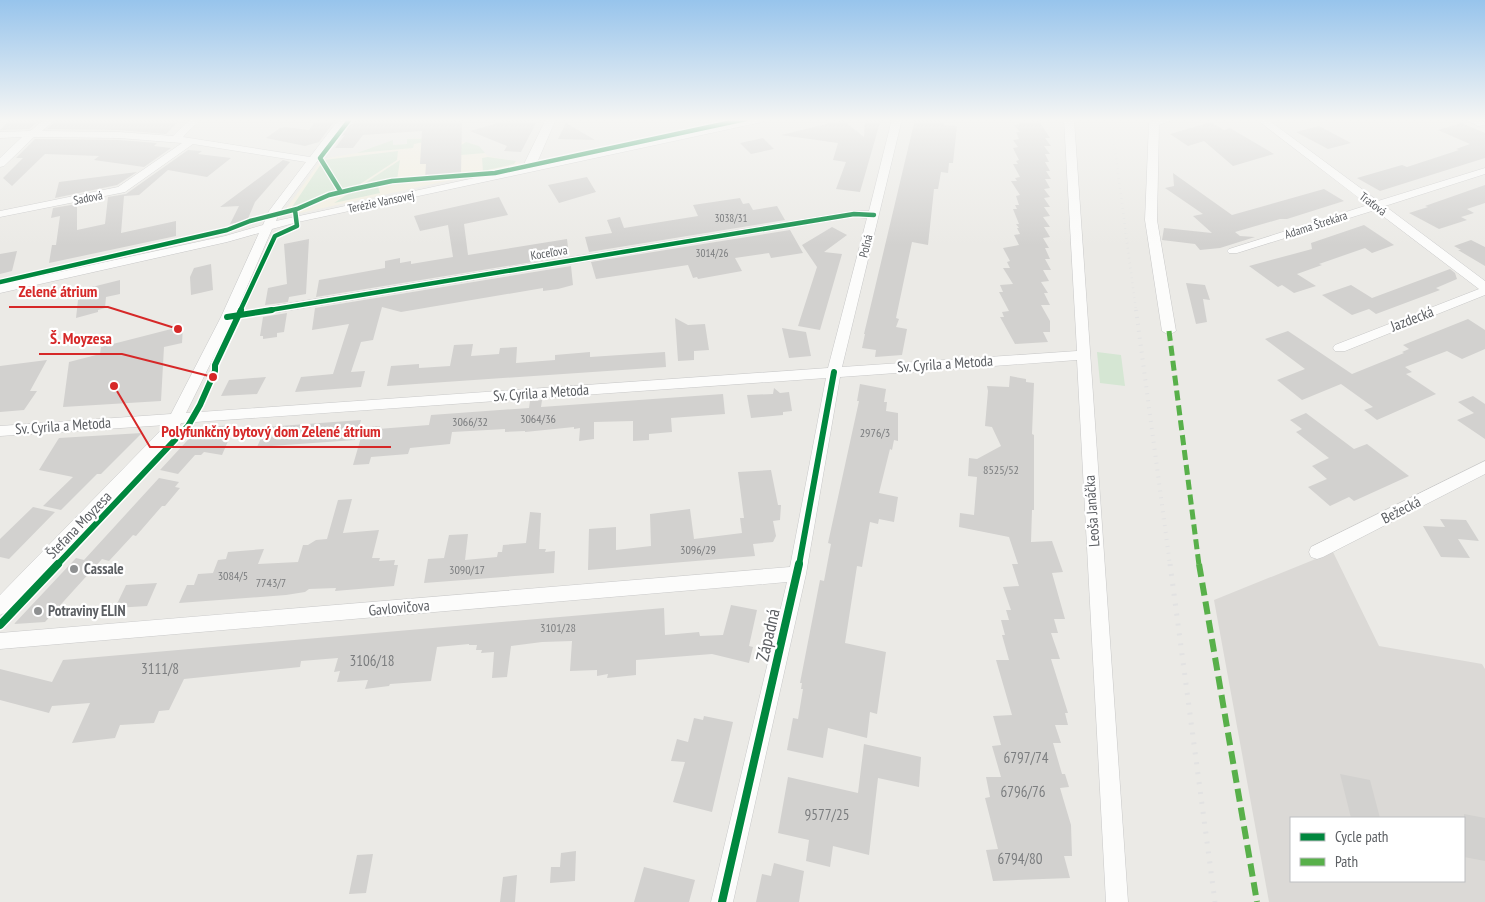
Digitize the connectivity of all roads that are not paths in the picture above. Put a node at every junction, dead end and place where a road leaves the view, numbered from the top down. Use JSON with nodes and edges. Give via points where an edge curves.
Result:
{"nodes":[{"id":1,"x":162,"y":161,"type":"edge"},
{"id":2,"x":311,"y":161,"type":"edge"},
{"id":3,"x":530,"y":161,"type":"edge"},
{"id":4,"x":564,"y":161,"type":"edge"},
{"id":5,"x":886,"y":161,"type":"edge"},
{"id":6,"x":1071,"y":161,"type":"edge"},
{"id":7,"x":1153,"y":161,"type":"edge"},
{"id":8,"x":1317,"y":161,"type":"edge"},
{"id":9,"x":531,"y":169,"type":"junction"},
{"id":10,"x":1485,"y":171,"type":"edge"},
{"id":11,"x":1376,"y":206,"type":"junction"},
{"id":12,"x":0,"y":214,"type":"edge"},
{"id":13,"x":874,"y":215,"type":"junction"},
{"id":14,"x":265,"y":228,"type":"junction"},
{"id":15,"x":1233,"y":252,"type":"dead end"},
{"id":16,"x":1485,"y":288,"type":"edge"},
{"id":17,"x":0,"y":289,"type":"edge"},
{"id":18,"x":1485,"y":291,"type":"edge"},
{"id":19,"x":227,"y":317,"type":"junction"},
{"id":20,"x":1169,"y":331,"type":"dead end"},
{"id":21,"x":1340,"y":348,"type":"dead end"},
{"id":22,"x":1083,"y":355,"type":"junction"},
{"id":23,"x":834,"y":372,"type":"junction"},
{"id":24,"x":178,"y":418,"type":"junction"},
{"id":25,"x":0,"y":431,"type":"edge"},
{"id":26,"x":1485,"y":468,"type":"edge"},
{"id":27,"x":1317,"y":552,"type":"dead end"},
{"id":28,"x":797,"y":574,"type":"junction"},
{"id":29,"x":0,"y":607,"type":"edge"},
{"id":30,"x":0,"y":641,"type":"edge"},
{"id":31,"x":722,"y":902,"type":"edge"},
{"id":32,"x":1117,"y":902,"type":"edge"}],
"edges":[{"from":1,"to":12,"type":"street","name":"Sadová","via":[[121,190]]},
{"from":2,"to":14,"type":"street","name":"Štefana Moyzesa"},
{"from":3,"to":9,"type":"street"},
{"from":4,"to":9,"type":"street","name":"Terézie Vansovej"},
{"from":5,"to":13,"type":"street","name":"Poľná"},
{"from":6,"to":22,"type":"street","name":"Leoša Janáčka"},
{"from":7,"to":20,"type":"street","via":[[1151,220]]},
{"from":8,"to":11,"type":"street","name":"Traťová"},
{"from":9,"to":14,"type":"street","name":"Terézie Vansovej"},
{"from":10,"to":11,"type":"street","name":"Adama Štrekára"},
{"from":11,"to":15,"type":"street","name":"Adama Štrekára"},
{"from":11,"to":16,"type":"street","name":"Traťová"},
{"from":13,"to":19,"type":"street","name":"Koceľova","via":[[854,214]]},
{"from":13,"to":23,"type":"street","name":"Poľná"},
{"from":14,"to":17,"type":"street","name":"Terézie Vansovej"},
{"from":14,"to":19,"type":"street","name":"Štefana Moyzesa"},
{"from":18,"to":21,"type":"street","name":"Jazdecká"},
{"from":19,"to":24,"type":"street","name":"Štefana Moyzesa"},
{"from":22,"to":23,"type":"street","name":"Sv. Cyrila a Metoda"},
{"from":22,"to":32,"type":"street","name":"Leoša Janáčka"},
{"from":23,"to":24,"type":"street","name":"Sv. Cyrila a Metoda"},
{"from":23,"to":28,"type":"street","name":"Západná"},
{"from":24,"to":25,"type":"street","name":"Sv. Cyrila a Metoda"},
{"from":24,"to":29,"type":"street","name":"Štefana Moyzesa","via":[[170,431]]},
{"from":26,"to":27,"type":"street","name":"Bežecká"},
{"from":28,"to":30,"type":"street","name":"Gavlovičova"},
{"from":28,"to":31,"type":"street","name":"Západná"}]}
